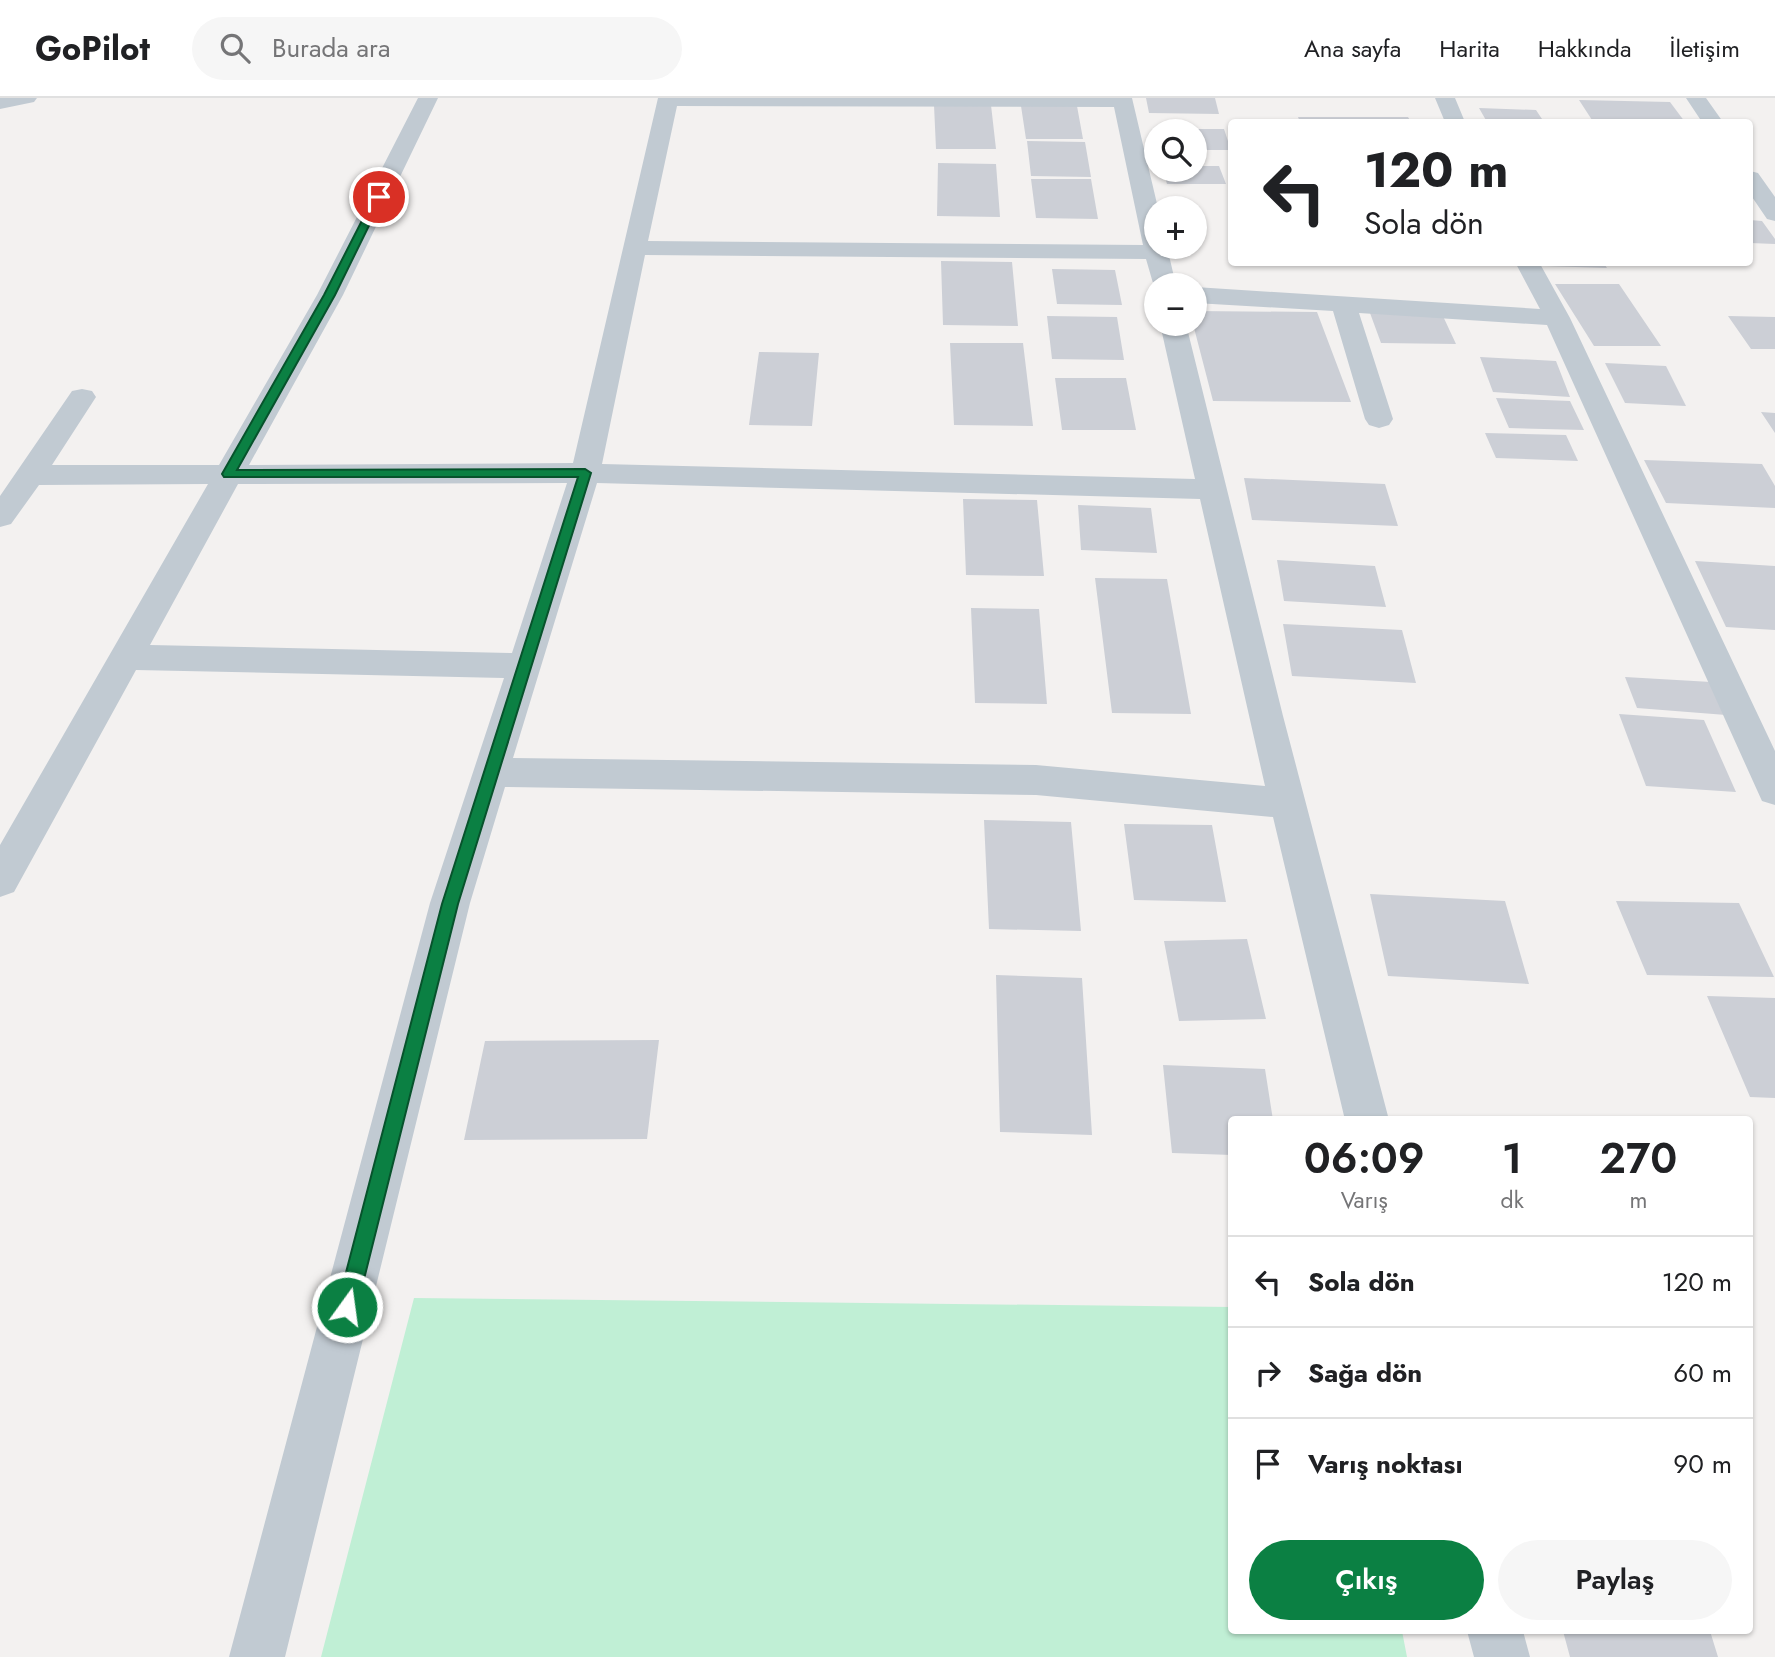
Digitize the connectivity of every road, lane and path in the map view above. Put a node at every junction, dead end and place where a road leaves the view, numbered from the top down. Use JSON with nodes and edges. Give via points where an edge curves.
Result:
{"nodes":[{"id":1,"x":27,"y":98,"type":"edge"},
{"id":2,"x":428,"y":98,"type":"edge"},
{"id":3,"x":1445,"y":98,"type":"edge"},
{"id":4,"x":1696,"y":98,"type":"edge"},
{"id":5,"x":668,"y":99,"type":"edge"},
{"id":6,"x":1123,"y":99,"type":"edge"},
{"id":7,"x":0,"y":103,"type":"edge"},
{"id":8,"x":1454,"y":119,"type":"edge"},
{"id":9,"x":1710,"y":119,"type":"edge"},
{"id":10,"x":1753,"y":184,"type":"edge"},
{"id":11,"x":1144,"y":199,"type":"edge"},
{"id":12,"x":1764,"y":206,"type":"edge"},
{"id":13,"x":635,"y":248,"type":"junction"},
{"id":14,"x":1144,"y":252,"type":"edge"},
{"id":15,"x":1529,"y":266,"type":"edge"},
{"id":16,"x":1207,"y":296,"type":"edge"},
{"id":17,"x":1343,"y":303,"type":"junction"},
{"id":18,"x":1558,"y":318,"type":"junction"},
{"id":19,"x":1176,"y":336,"type":"edge"},
{"id":20,"x":82,"y":397,"type":"dead end"},
{"id":21,"x":1380,"y":419,"type":"dead end"},
{"id":22,"x":585,"y":473,"type":"junction"},
{"id":23,"x":228,"y":474,"type":"junction"},
{"id":24,"x":31,"y":475,"type":"junction"},
{"id":25,"x":1212,"y":489,"type":"junction"},
{"id":26,"x":0,"y":517,"type":"edge"},
{"id":27,"x":126,"y":657,"type":"junction"},
{"id":28,"x":525,"y":666,"type":"junction"},
{"id":29,"x":491,"y":772,"type":"junction"},
{"id":30,"x":1775,"y":790,"type":"edge"},
{"id":31,"x":1288,"y":803,"type":"junction"},
{"id":32,"x":0,"y":880,"type":"edge"},
{"id":33,"x":1366,"y":1116,"type":"edge"},
{"id":34,"x":1496,"y":1634,"type":"edge"},
{"id":35,"x":257,"y":1657,"type":"edge"},
{"id":36,"x":1502,"y":1657,"type":"edge"}],
"edges":[{"from":1,"to":7,"type":"street"},
{"from":2,"to":23,"type":"street","via":[[330,295]]},
{"from":3,"to":8,"type":"street"},
{"from":4,"to":9,"type":"street"},
{"from":5,"to":6,"type":"street"},
{"from":5,"to":13,"type":"street"},
{"from":6,"to":11,"type":"street"},
{"from":10,"to":12,"type":"street"},
{"from":13,"to":14,"type":"street"},
{"from":13,"to":22,"type":"street"},
{"from":15,"to":18,"type":"street"},
{"from":16,"to":17,"type":"street"},
{"from":17,"to":18,"type":"street"},
{"from":17,"to":21,"type":"street"},
{"from":18,"to":30,"type":"street"},
{"from":19,"to":25,"type":"street"},
{"from":20,"to":24,"type":"street"},
{"from":22,"to":23,"type":"street"},
{"from":22,"to":25,"type":"street"},
{"from":22,"to":28,"type":"street"},
{"from":23,"to":24,"type":"street"},
{"from":23,"to":27,"type":"street"},
{"from":24,"to":26,"type":"street"},
{"from":25,"to":31,"type":"street"},
{"from":27,"to":28,"type":"street"},
{"from":27,"to":32,"type":"street"},
{"from":28,"to":29,"type":"street"},
{"from":29,"to":31,"type":"street","via":[[1036,780]]},
{"from":29,"to":35,"type":"street","via":[[450,904]]},
{"from":31,"to":33,"type":"street"},
{"from":34,"to":36,"type":"street"}]}
